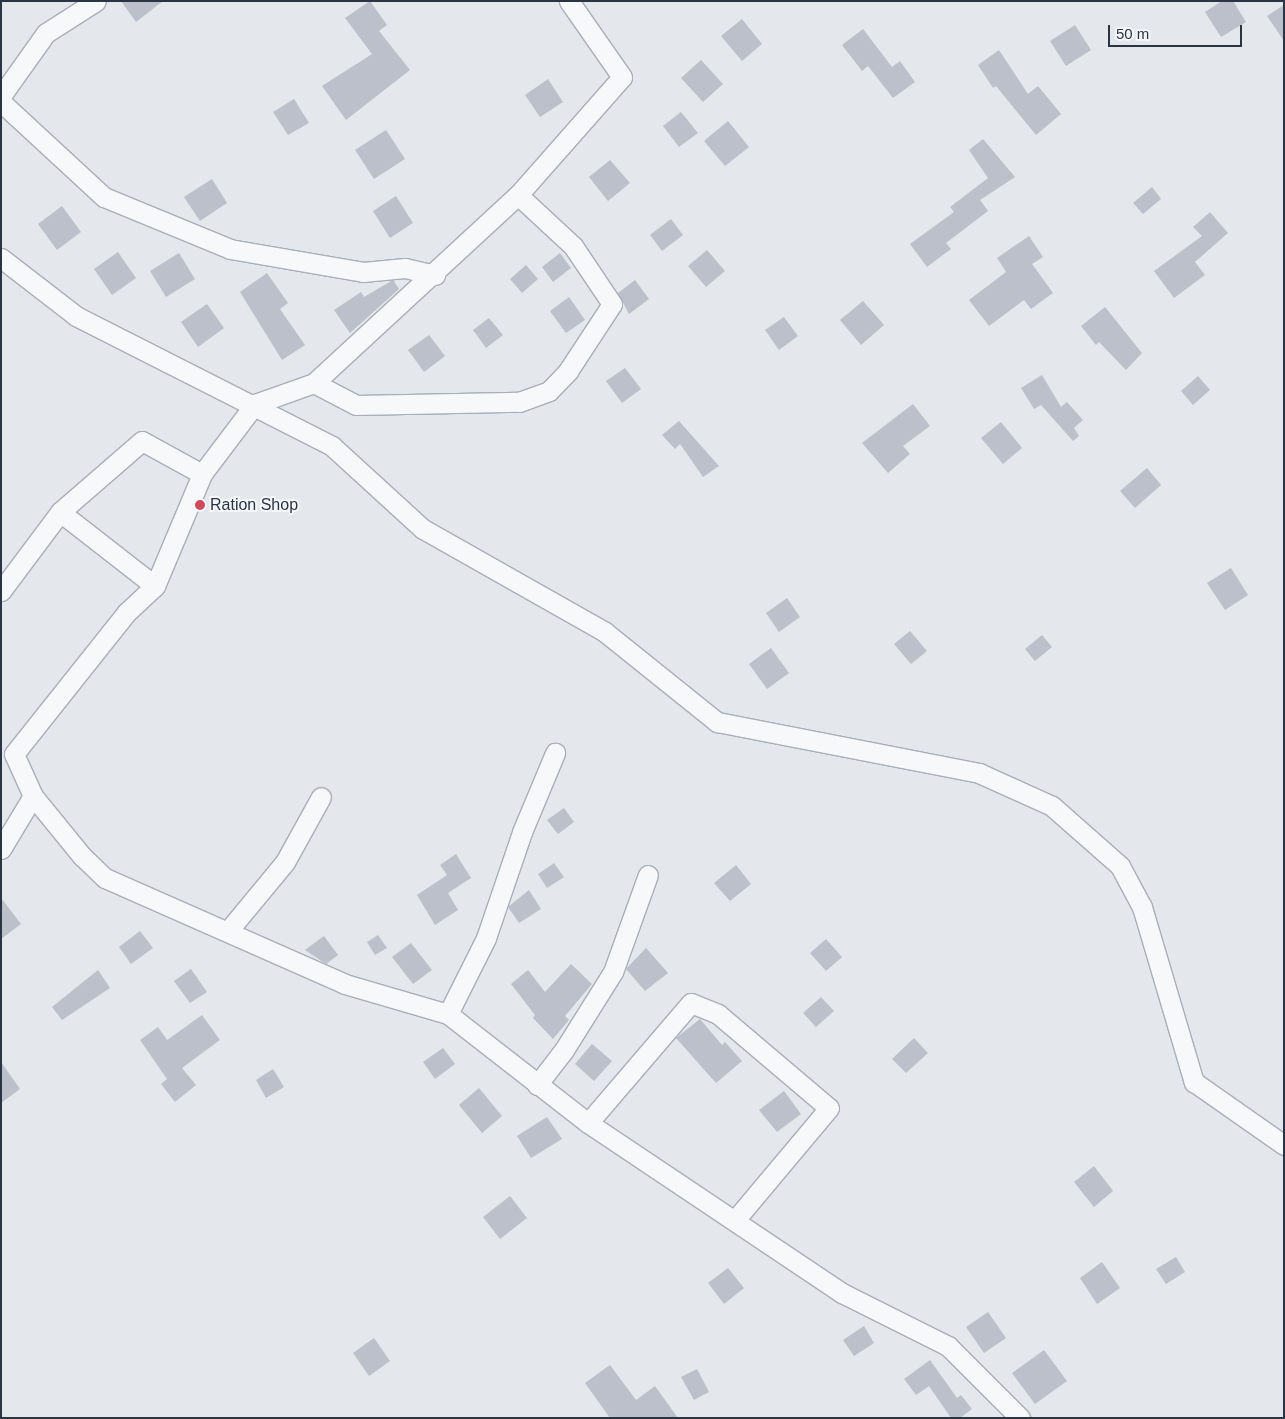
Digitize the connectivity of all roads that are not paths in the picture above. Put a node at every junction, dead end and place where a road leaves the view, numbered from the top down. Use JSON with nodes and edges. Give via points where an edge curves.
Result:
{"nodes":[{"id":1,"x":96,"y":1,"type":"edge"},
{"id":2,"x":569,"y":1,"type":"edge"},
{"id":3,"x":1,"y":96,"type":"edge"},
{"id":4,"x":1,"y":102,"type":"edge"},
{"id":5,"x":518,"y":195,"type":"junction"},
{"id":6,"x":1,"y":258,"type":"edge"},
{"id":7,"x":436,"y":275,"type":"junction"},
{"id":8,"x":314,"y":383,"type":"junction"},
{"id":9,"x":255,"y":404,"type":"junction"},
{"id":10,"x":202,"y":474,"type":"junction"},
{"id":11,"x":60,"y":512,"type":"junction"},
{"id":12,"x":155,"y":586,"type":"junction"},
{"id":13,"x":1,"y":591,"type":"edge"},
{"id":14,"x":7,"y":750,"type":"edge"},
{"id":15,"x":555,"y":753,"type":"dead end"},
{"id":16,"x":33,"y":796,"type":"junction"},
{"id":17,"x":321,"y":798,"type":"dead end"},
{"id":18,"x":1,"y":849,"type":"edge"},
{"id":19,"x":648,"y":875,"type":"dead end"},
{"id":20,"x":228,"y":931,"type":"junction"},
{"id":21,"x":448,"y":1014,"type":"junction"},
{"id":22,"x":537,"y":1085,"type":"junction"},
{"id":23,"x":588,"y":1123,"type":"junction"},
{"id":24,"x":1284,"y":1145,"type":"edge"},
{"id":25,"x":735,"y":1220,"type":"junction"},
{"id":26,"x":1020,"y":1418,"type":"edge"}],
"edges":[{"from":1,"to":3,"type":"street","via":[[46,34]]},
{"from":2,"to":5,"type":"street","via":[[622,77]]},
{"from":4,"to":7,"type":"street","via":[[104,197],[230,249],[363,272],[405,268]]},
{"from":5,"to":7,"type":"street"},
{"from":5,"to":8,"type":"street","via":[[573,246],[612,304],[568,371],[549,391],[520,402],[356,405]]},
{"from":6,"to":9,"type":"street","via":[[76,316]]},
{"from":7,"to":8,"type":"street"},
{"from":8,"to":9,"type":"street"},
{"from":9,"to":10,"type":"street"},
{"from":9,"to":24,"type":"street","via":[[332,446],[423,529],[605,632],[717,722],[978,773],[1052,806],[1120,866],[1142,907],[1194,1082]]},
{"from":10,"to":11,"type":"street","via":[[142,441]]},
{"from":10,"to":12,"type":"street"},
{"from":11,"to":12,"type":"street"},
{"from":11,"to":13,"type":"street"},
{"from":12,"to":14,"type":"street","via":[[126,612]]},
{"from":14,"to":16,"type":"street"},
{"from":15,"to":21,"type":"street","via":[[522,832],[486,938]]},
{"from":16,"to":18,"type":"street"},
{"from":16,"to":20,"type":"street","via":[[82,856],[105,878]]},
{"from":17,"to":20,"type":"street","via":[[285,862]]},
{"from":19,"to":22,"type":"street","via":[[613,972],[564,1050]]},
{"from":20,"to":21,"type":"street","via":[[345,984]]},
{"from":21,"to":22,"type":"street"},
{"from":22,"to":23,"type":"street"},
{"from":23,"to":25,"type":"street"},
{"from":23,"to":25,"type":"street","via":[[691,1003],[718,1014],[829,1108]]},
{"from":25,"to":26,"type":"street","via":[[842,1293],[948,1346]]}]}
